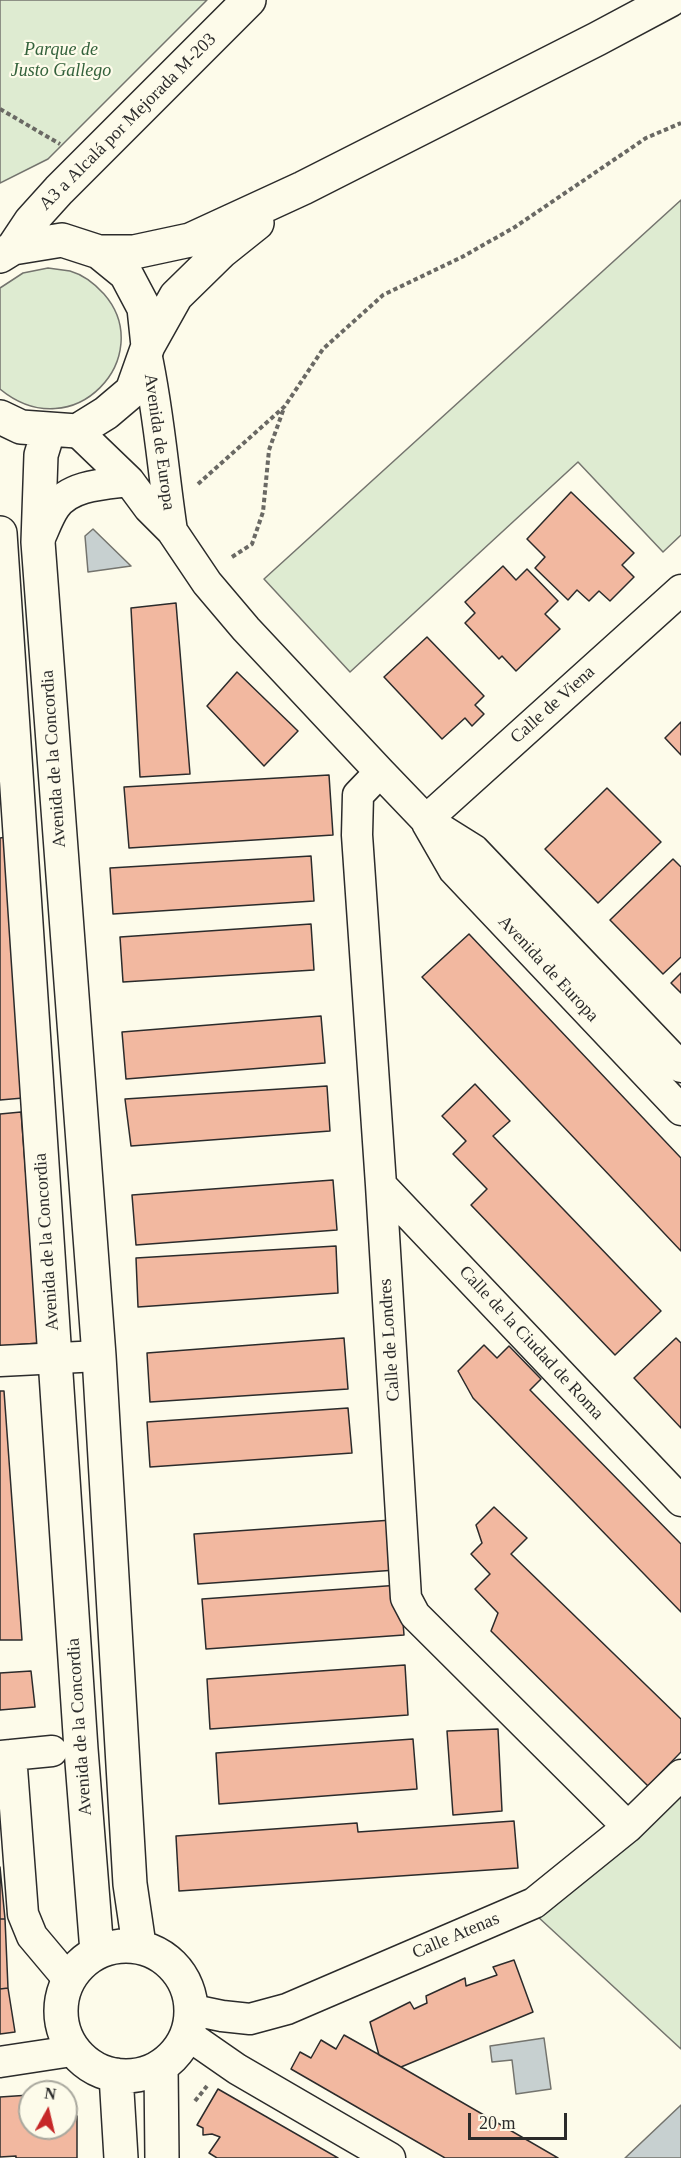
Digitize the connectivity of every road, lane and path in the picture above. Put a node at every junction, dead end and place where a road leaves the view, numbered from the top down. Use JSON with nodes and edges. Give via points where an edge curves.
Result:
{"nodes":[{"id":1,"x":249,"y":0,"type":"edge"},
{"id":2,"x":628,"y":0,"type":"edge"},
{"id":3,"x":670,"y":0,"type":"edge"},
{"id":4,"x":597,"y":39,"type":"junction"},
{"id":5,"x":0,"y":109,"type":"edge"},
{"id":6,"x":681,"y":123,"type":"edge"},
{"id":7,"x":69,"y":149,"type":"dead end"},
{"id":8,"x":303,"y":188,"type":"junction"},
{"id":9,"x":6,"y":252,"type":"edge"},
{"id":10,"x":99,"y":252,"type":"junction"},
{"id":11,"x":147,"y":349,"type":"junction"},
{"id":12,"x":285,"y":406,"type":"junction"},
{"id":13,"x":0,"y":417,"type":"edge"},
{"id":14,"x":63,"y":430,"type":"junction"},
{"id":15,"x":129,"y":481,"type":"junction"},
{"id":16,"x":198,"y":484,"type":"dead end"},
{"id":17,"x":172,"y":531,"type":"junction"},
{"id":18,"x":0,"y":533,"type":"edge"},
{"id":19,"x":38,"y":542,"type":"junction"},
{"id":20,"x":232,"y":557,"type":"dead end"},
{"id":21,"x":680,"y":592,"type":"edge"},
{"id":22,"x":380,"y":772,"type":"junction"},
{"id":23,"x":426,"y":820,"type":"junction"},
{"id":24,"x":681,"y":1067,"type":"edge"},
{"id":25,"x":681,"y":1110,"type":"edge"},
{"id":26,"x":381,"y":1185,"type":"junction"},
{"id":27,"x":99,"y":1356,"type":"junction"},
{"id":28,"x":55,"y":1358,"type":"junction"},
{"id":29,"x":0,"y":1361,"type":"edge"},
{"id":30,"x":681,"y":1501,"type":"edge"},
{"id":31,"x":52,"y":1752,"type":"dead end"},
{"id":32,"x":6,"y":1755,"type":"edge"},
{"id":33,"x":681,"y":1775,"type":"edge"},
{"id":34,"x":628,"y":1827,"type":"junction"},
{"id":35,"x":139,"y":1945,"type":"junction"},
{"id":36,"x":97,"y":1952,"type":"junction"},
{"id":37,"x":69,"y":1980,"type":"junction"},
{"id":38,"x":191,"y":2023,"type":"junction"},
{"id":39,"x":72,"y":2051,"type":"junction"},
{"id":40,"x":0,"y":2062,"type":"edge"},
{"id":41,"x":161,"y":2067,"type":"junction"},
{"id":42,"x":116,"y":2075,"type":"junction"},
{"id":43,"x":120,"y":2158,"type":"edge"},
{"id":44,"x":162,"y":2158,"type":"edge"},
{"id":45,"x":390,"y":2158,"type":"edge"}],
"edges":[{"from":1,"to":9,"type":"street","name":"A3 a Alcalá por Mejorada M-203","via":[[59,190]]},
{"from":2,"to":4,"type":"street"},
{"from":3,"to":4,"type":"street"},
{"from":4,"to":8,"type":"street"},
{"from":5,"to":7,"type":"path"},
{"from":6,"to":12,"type":"path","via":[[646,138],[515,227],[383,295],[323,350]]},
{"from":8,"to":10,"type":"street","via":[[190,240],[134,252]]},
{"from":8,"to":11,"type":"street","via":[[222,251],[176,296]]},
{"from":9,"to":10,"type":"street","via":[[62,240]]},
{"from":10,"to":11,"type":"street","via":[[126,274],[144,308]]},
{"from":11,"to":14,"type":"street","via":[[132,391],[106,413]]},
{"from":11,"to":17,"type":"street","name":"Avenida de Europa"},
{"from":12,"to":16,"type":"path"},
{"from":12,"to":20,"type":"path","via":[[269,450],[263,512],[252,544]]},
{"from":13,"to":14,"type":"street","via":[[21,427]]},
{"from":14,"to":15,"type":"street","name":"Avenida de Europa"},
{"from":14,"to":19,"type":"street","name":"Avenida de la Concordia","via":[[41,455]]},
{"from":15,"to":17,"type":"street","name":"Avenida de Europa"},
{"from":15,"to":19,"type":"street","via":[[71,493],[56,506]]},
{"from":17,"to":22,"type":"street","name":"Avenida de Europa","via":[[207,583],[246,629]]},
{"from":18,"to":28,"type":"street","name":"Avenida de la Concordia"},
{"from":19,"to":27,"type":"street","name":"Avenida de la Concordia"},
{"from":21,"to":23,"type":"street","name":"Calle de Viena"},
{"from":22,"to":23,"type":"street","name":"Avenida de Europa"},
{"from":22,"to":26,"type":"street","name":"Calle de Londres","via":[[358,795],[357,835]]},
{"from":23,"to":24,"type":"street","name":"Avenida de Europa","via":[[474,850]]},
{"from":23,"to":25,"type":"street","name":"Avenida de Europa","via":[[454,870]]},
{"from":26,"to":30,"type":"street","name":"Calle de la Ciudad de Roma"},
{"from":26,"to":34,"type":"street","name":"Calle de Londres","via":[[406,1598],[415,1615]]},
{"from":27,"to":28,"type":"street"},
{"from":27,"to":35,"type":"street","name":"Avenida de la Concordia","via":[[130,1884]]},
{"from":28,"to":29,"type":"street"},
{"from":28,"to":36,"type":"street","name":"Avenida de la Concordia"},
{"from":31,"to":32,"type":"street"},
{"from":32,"to":37,"type":"street","via":[[23,1914],[32,1936]]},
{"from":33,"to":34,"type":"street","name":"Calle Atenas"},
{"from":34,"to":38,"type":"street","name":"Calle Atenas","via":[[534,1903],[287,2009],[250,2019],[222,2016]]},
{"from":35,"to":36,"type":"street","via":[[119,1945]]},
{"from":35,"to":38,"type":"street","via":[[165,1957],[186,1982]]},
{"from":36,"to":37,"type":"street"},
{"from":37,"to":39,"type":"street","via":[[61,2004],[63,2029]]},
{"from":38,"to":41,"type":"street","via":[[178,2052]]},
{"from":38,"to":45,"type":"street","via":[[237,2069]]},
{"from":39,"to":40,"type":"street"},
{"from":39,"to":42,"type":"street","via":[[88,2066]]},
{"from":41,"to":42,"type":"street","via":[[138,2075]]},
{"from":41,"to":44,"type":"street"},
{"from":42,"to":43,"type":"street"}]}
